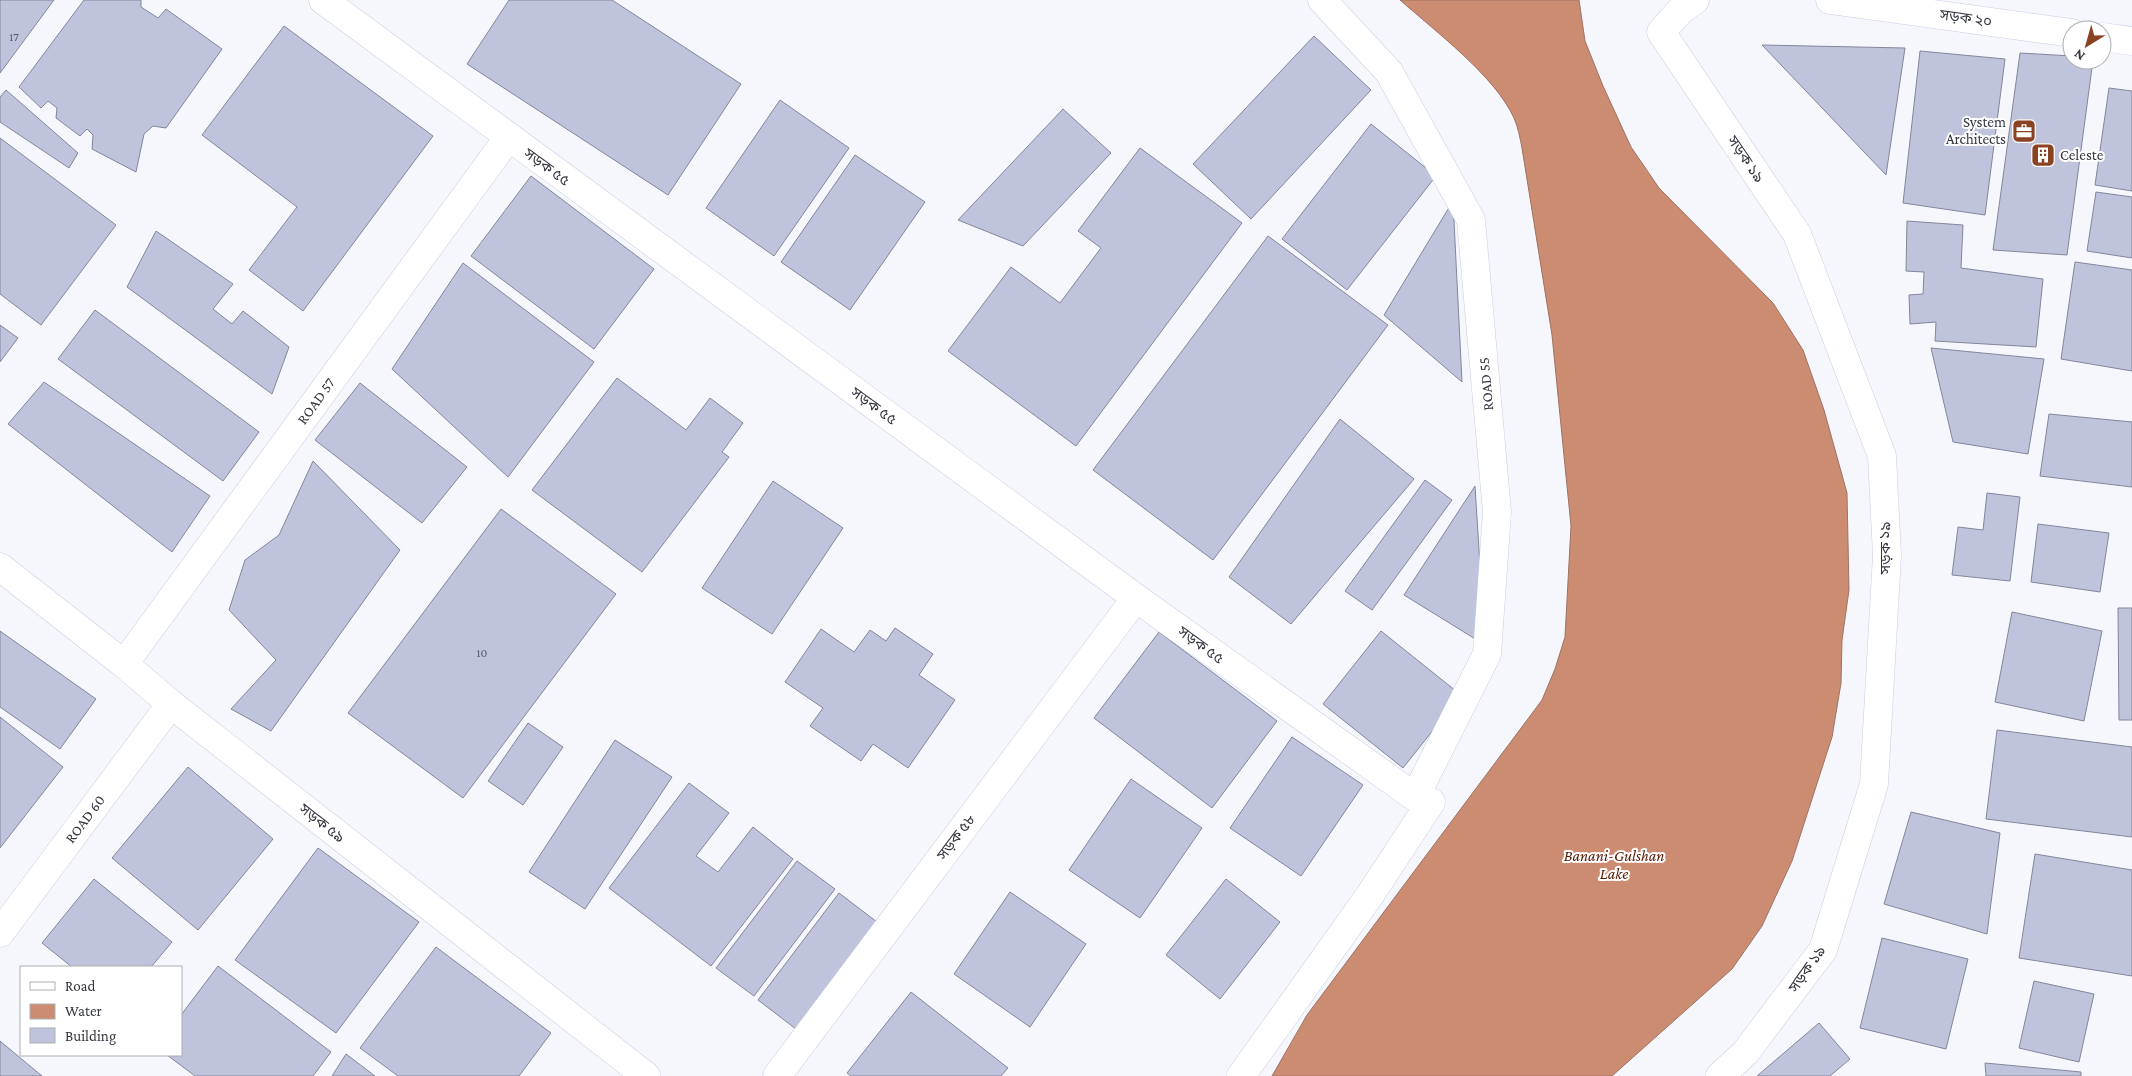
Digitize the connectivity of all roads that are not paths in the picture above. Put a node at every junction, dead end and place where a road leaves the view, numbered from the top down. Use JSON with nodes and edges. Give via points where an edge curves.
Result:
{"nodes":[{"id":1,"x":323,"y":0,"type":"edge"},
{"id":2,"x":1322,"y":0,"type":"edge"},
{"id":3,"x":1695,"y":0,"type":"edge"},
{"id":4,"x":1830,"y":0,"type":"edge"},
{"id":5,"x":2062,"y":32,"type":"edge"},
{"id":6,"x":2112,"y":38,"type":"edge"},
{"id":7,"x":2132,"y":41,"type":"edge"},
{"id":8,"x":508,"y":138,"type":"junction"},
{"id":9,"x":0,"y":568,"type":"edge"},
{"id":10,"x":1136,"y":598,"type":"junction"},
{"id":11,"x":124,"y":664,"type":"junction"},
{"id":12,"x":171,"y":704,"type":"junction"},
{"id":13,"x":1423,"y":800,"type":"junction"},
{"id":14,"x":0,"y":933,"type":"edge"},
{"id":15,"x":646,"y":1076,"type":"edge"},
{"id":16,"x":777,"y":1076,"type":"edge"},
{"id":17,"x":1242,"y":1076,"type":"edge"},
{"id":18,"x":1720,"y":1076,"type":"edge"}],
"edges":[{"from":1,"to":8,"type":"street","name":"সড়ক ৫৫"},
{"from":2,"to":13,"type":"street","name":"ROAD 55","via":[[1389,72],[1471,220],[1497,512],[1487,654]]},
{"from":3,"to":18,"type":"street","name":"সড়ক ১৯","via":[[1661,32],[1797,234],[1882,456],[1887,555],[1874,784],[1823,950],[1745,1053]]},
{"from":4,"to":5,"type":"street","name":"সড়ক ২০"},
{"from":6,"to":7,"type":"street"},
{"from":8,"to":10,"type":"street","name":"সড়ক ৫৫"},
{"from":8,"to":11,"type":"street","name":"ROAD 57"},
{"from":9,"to":11,"type":"street","name":"সড়ক ৫৯"},
{"from":10,"to":13,"type":"street","name":"সড়ক ৫৫"},
{"from":10,"to":16,"type":"street","name":"সড়ক ৫৮"},
{"from":11,"to":12,"type":"street","name":"সড়ক ৫৯"},
{"from":12,"to":14,"type":"street","name":"ROAD 60"},
{"from":12,"to":15,"type":"street","name":"সড়ক ৫৯"},
{"from":13,"to":17,"type":"street","name":"ROAD 55","via":[[1370,895]]}]}
